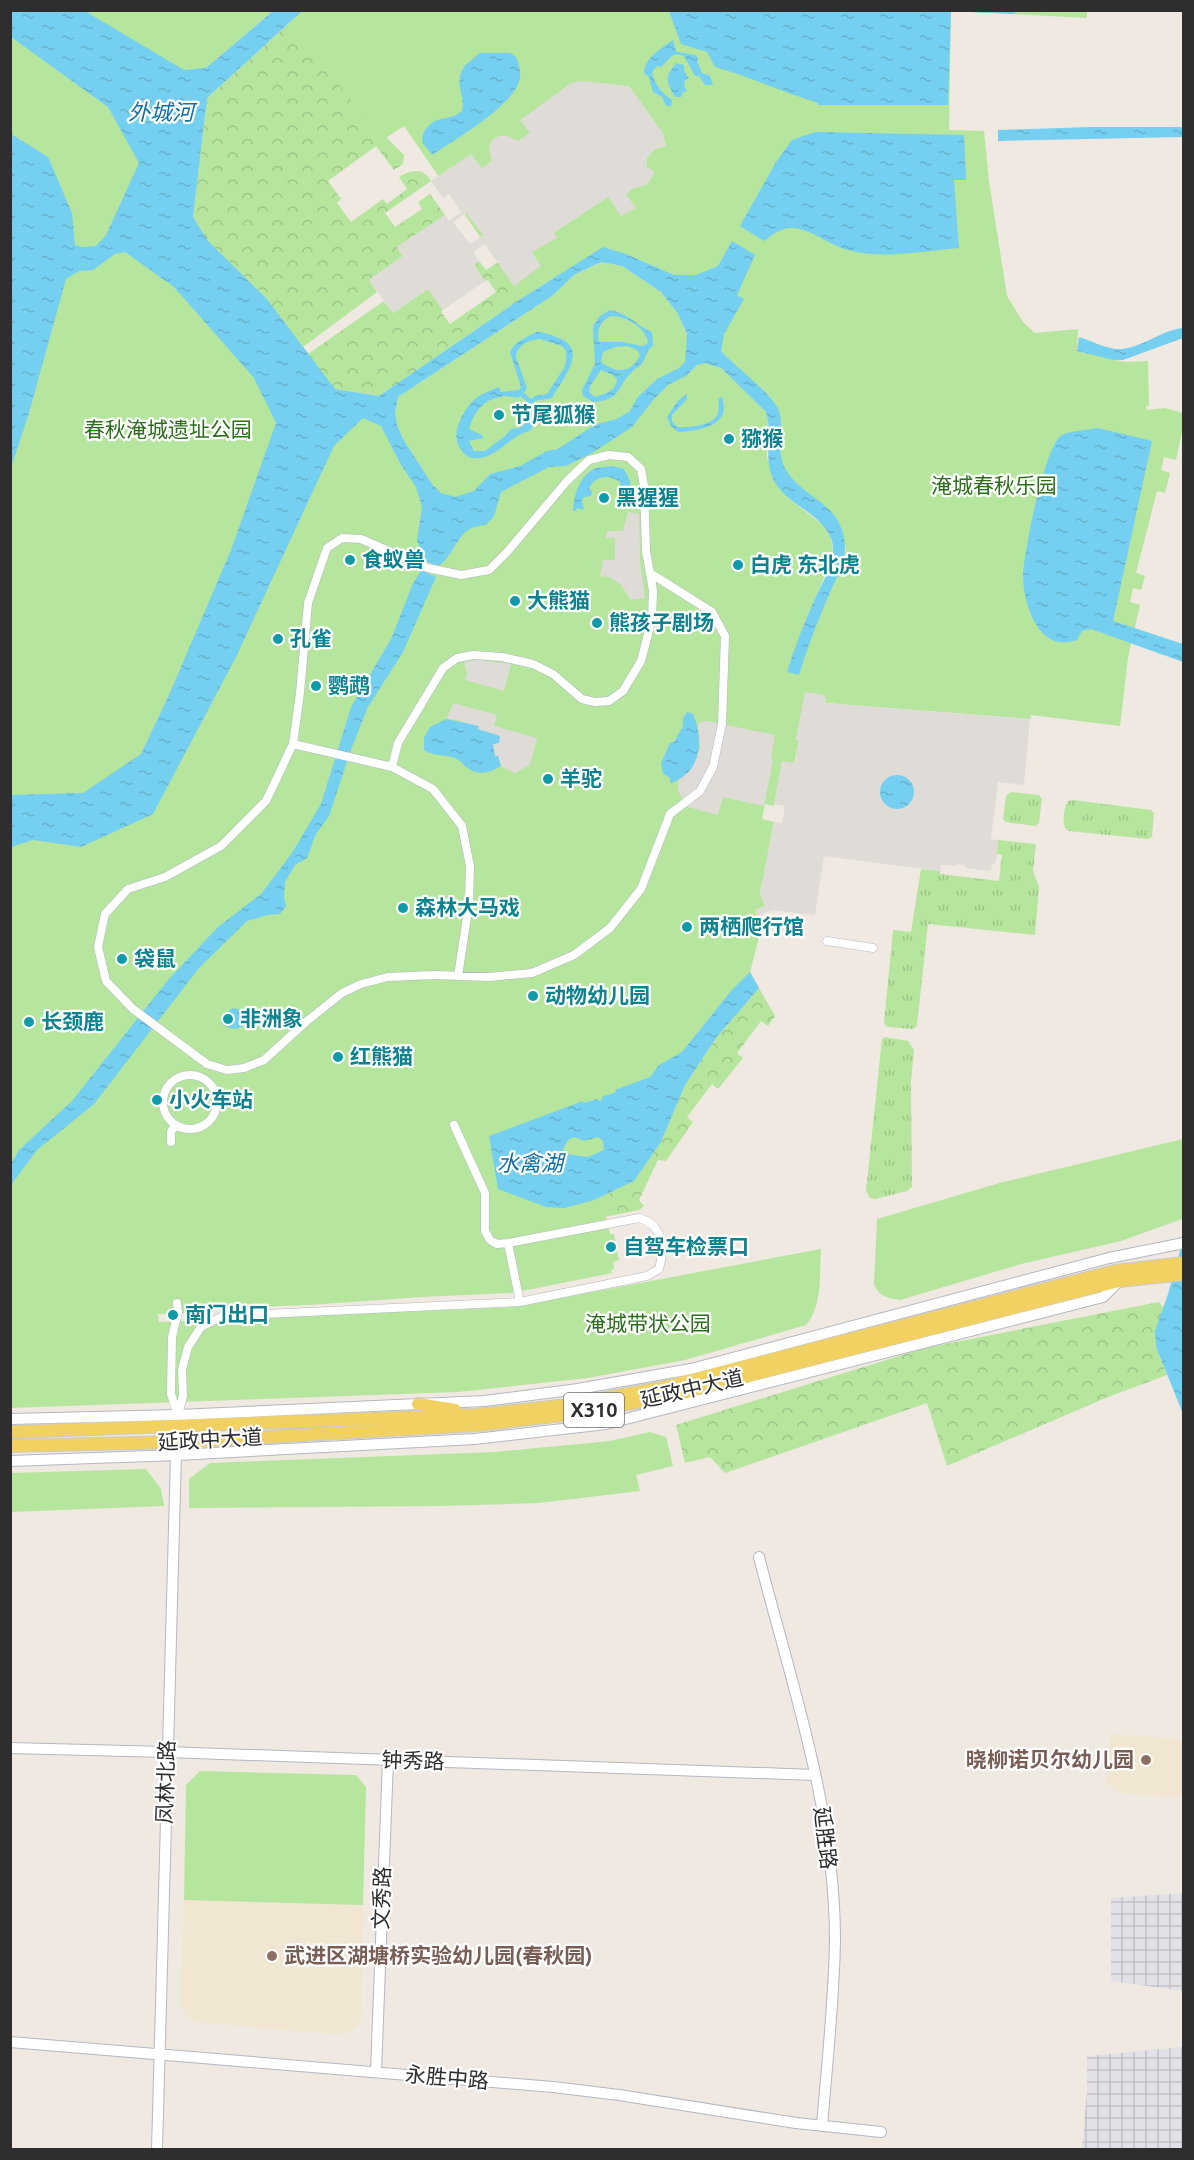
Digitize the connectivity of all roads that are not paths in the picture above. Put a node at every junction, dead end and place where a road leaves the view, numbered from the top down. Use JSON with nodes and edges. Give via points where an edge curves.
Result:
{"nodes":[{"id":1,"x":650,"y":573,"type":"junction"},
{"id":2,"x":293,"y":744,"type":"junction"},
{"id":3,"x":392,"y":767,"type":"junction"},
{"id":4,"x":827,"y":941,"type":"dead end"},
{"id":5,"x":873,"y":948,"type":"dead end"},
{"id":6,"x":458,"y":976,"type":"junction"},
{"id":7,"x":207,"y":1064,"type":"junction"},
{"id":8,"x":201,"y":1077,"type":"junction"},
{"id":9,"x":175,"y":1125,"type":"junction"},
{"id":10,"x":454,"y":1125,"type":"dead end"},
{"id":11,"x":171,"y":1142,"type":"dead end"},
{"id":12,"x":508,"y":1243,"type":"junction"},
{"id":13,"x":1184,"y":1243,"type":"edge"},
{"id":14,"x":1184,"y":1263,"type":"edge"},
{"id":15,"x":1164,"y":1271,"type":"junction"},
{"id":16,"x":1184,"y":1274,"type":"edge"},
{"id":17,"x":1117,"y":1276,"type":"junction"},
{"id":18,"x":520,"y":1302,"type":"junction"},
{"id":19,"x":177,"y":1303,"type":"dead end"},
{"id":20,"x":418,"y":1404,"type":"junction"},
{"id":21,"x":480,"y":1414,"type":"junction"},
{"id":22,"x":10,"y":1419,"type":"edge"},
{"id":23,"x":177,"y":1421,"type":"junction"},
{"id":24,"x":10,"y":1432,"type":"edge"},
{"id":25,"x":178,"y":1442,"type":"junction"},
{"id":26,"x":10,"y":1446,"type":"edge"},
{"id":27,"x":177,"y":1455,"type":"junction"},
{"id":28,"x":10,"y":1461,"type":"edge"},
{"id":29,"x":759,"y":1557,"type":"dead end"},
{"id":30,"x":10,"y":1748,"type":"edge"},
{"id":31,"x":167,"y":1752,"type":"junction"},
{"id":32,"x":388,"y":1760,"type":"junction"},
{"id":33,"x":815,"y":1775,"type":"junction"},
{"id":34,"x":10,"y":2042,"type":"edge"},
{"id":35,"x":159,"y":2053,"type":"junction"},
{"id":36,"x":376,"y":2071,"type":"junction"},
{"id":37,"x":822,"y":2126,"type":"junction"},
{"id":38,"x":881,"y":2132,"type":"dead end"},
{"id":39,"x":157,"y":2150,"type":"edge"}],
"edges":[{"from":1,"to":2,"type":"street","via":[[641,469],[628,457],[609,455],[589,460],[489,570],[461,575],[428,568],[361,539],[342,538],[327,548],[308,603]]},
{"from":1,"to":3,"type":"street","via":[[652,619],[641,660],[623,691],[609,701],[595,702],[582,699],[553,674],[533,664],[502,657],[457,658],[443,668],[398,743]]},
{"from":1,"to":6,"type":"street","via":[[712,612],[725,636],[722,724],[713,767],[700,791],[670,814],[641,889],[610,928],[574,955],[532,973]]},
{"from":2,"to":3,"type":"street"},
{"from":2,"to":7,"type":"street","via":[[266,801],[221,846],[165,878],[128,889],[105,914],[98,946],[106,981],[133,1009]]},
{"from":3,"to":6,"type":"street","via":[[433,789],[462,826],[470,866]]},
{"from":4,"to":5,"type":"street"},
{"from":6,"to":7,"type":"street","via":[[388,976],[361,984],[342,993],[264,1060],[227,1070]]},
{"from":7,"to":8,"type":"street"},
{"from":8,"to":9,"type":"street","via":[[179,1077],[166,1090],[164,1108]]},
{"from":8,"to":9,"type":"street","via":[[216,1093],[212,1119],[189,1130]]},
{"from":9,"to":11,"type":"street"},
{"from":10,"to":12,"type":"street","via":[[485,1192],[485,1231],[490,1240]]},
{"from":12,"to":18,"type":"street"},
{"from":12,"to":18,"type":"street","via":[[639,1218],[651,1221],[657,1229],[663,1256],[659,1269],[648,1276]]},
{"from":13,"to":20,"type":"street","via":[[1109,1257],[691,1369],[578,1389],[484,1401]]},
{"from":14,"to":15,"type":"main road","name":"延政中大道"},
{"from":15,"to":16,"type":"main road","name":"延政中大道"},
{"from":15,"to":17,"type":"main road","name":"延政中大道"},
{"from":17,"to":21,"type":"main road","name":"延政中大道","number":"X310","via":[[661,1388],[568,1405]]},
{"from":17,"to":25,"type":"main road","name":"延政中大道","number":"X310","via":[[665,1397],[572,1414],[479,1425]]},
{"from":17,"to":27,"type":"street","via":[[1103,1297],[606,1424],[475,1439]]},
{"from":18,"to":23,"type":"street","via":[[223,1316],[201,1327],[188,1347]]},
{"from":19,"to":23,"type":"street","via":[[171,1394]]},
{"from":20,"to":21,"type":"main road"},
{"from":20,"to":23,"type":"street"},
{"from":21,"to":23,"type":"main road","name":"延政中大道","number":"X310"},
{"from":22,"to":23,"type":"street"},
{"from":23,"to":24,"type":"main road","name":"延政中大道","number":"X310"},
{"from":23,"to":25,"type":"street","name":"凤林北路"},
{"from":25,"to":26,"type":"main road","name":"延政中大道","number":"X310"},
{"from":25,"to":27,"type":"street","name":"凤林北路"},
{"from":27,"to":28,"type":"street"},
{"from":27,"to":31,"type":"street","name":"凤林北路"},
{"from":29,"to":33,"type":"street","name":"延胜路"},
{"from":30,"to":31,"type":"street","name":"钟秀路"},
{"from":31,"to":32,"type":"street","name":"钟秀路"},
{"from":31,"to":35,"type":"street","name":"凤林北路"},
{"from":32,"to":33,"type":"street","name":"钟秀路"},
{"from":32,"to":36,"type":"street","name":"文秀路"},
{"from":33,"to":37,"type":"street","name":"延胜路","via":[[831,1878],[835,1939]]},
{"from":34,"to":35,"type":"street","name":"永胜中路"},
{"from":35,"to":36,"type":"street","name":"永胜中路"},
{"from":35,"to":39,"type":"street","name":"凤林北路"},
{"from":36,"to":37,"type":"street","name":"永胜中路","via":[[552,2087]]},
{"from":37,"to":38,"type":"street","name":"永胜中路"}]}
